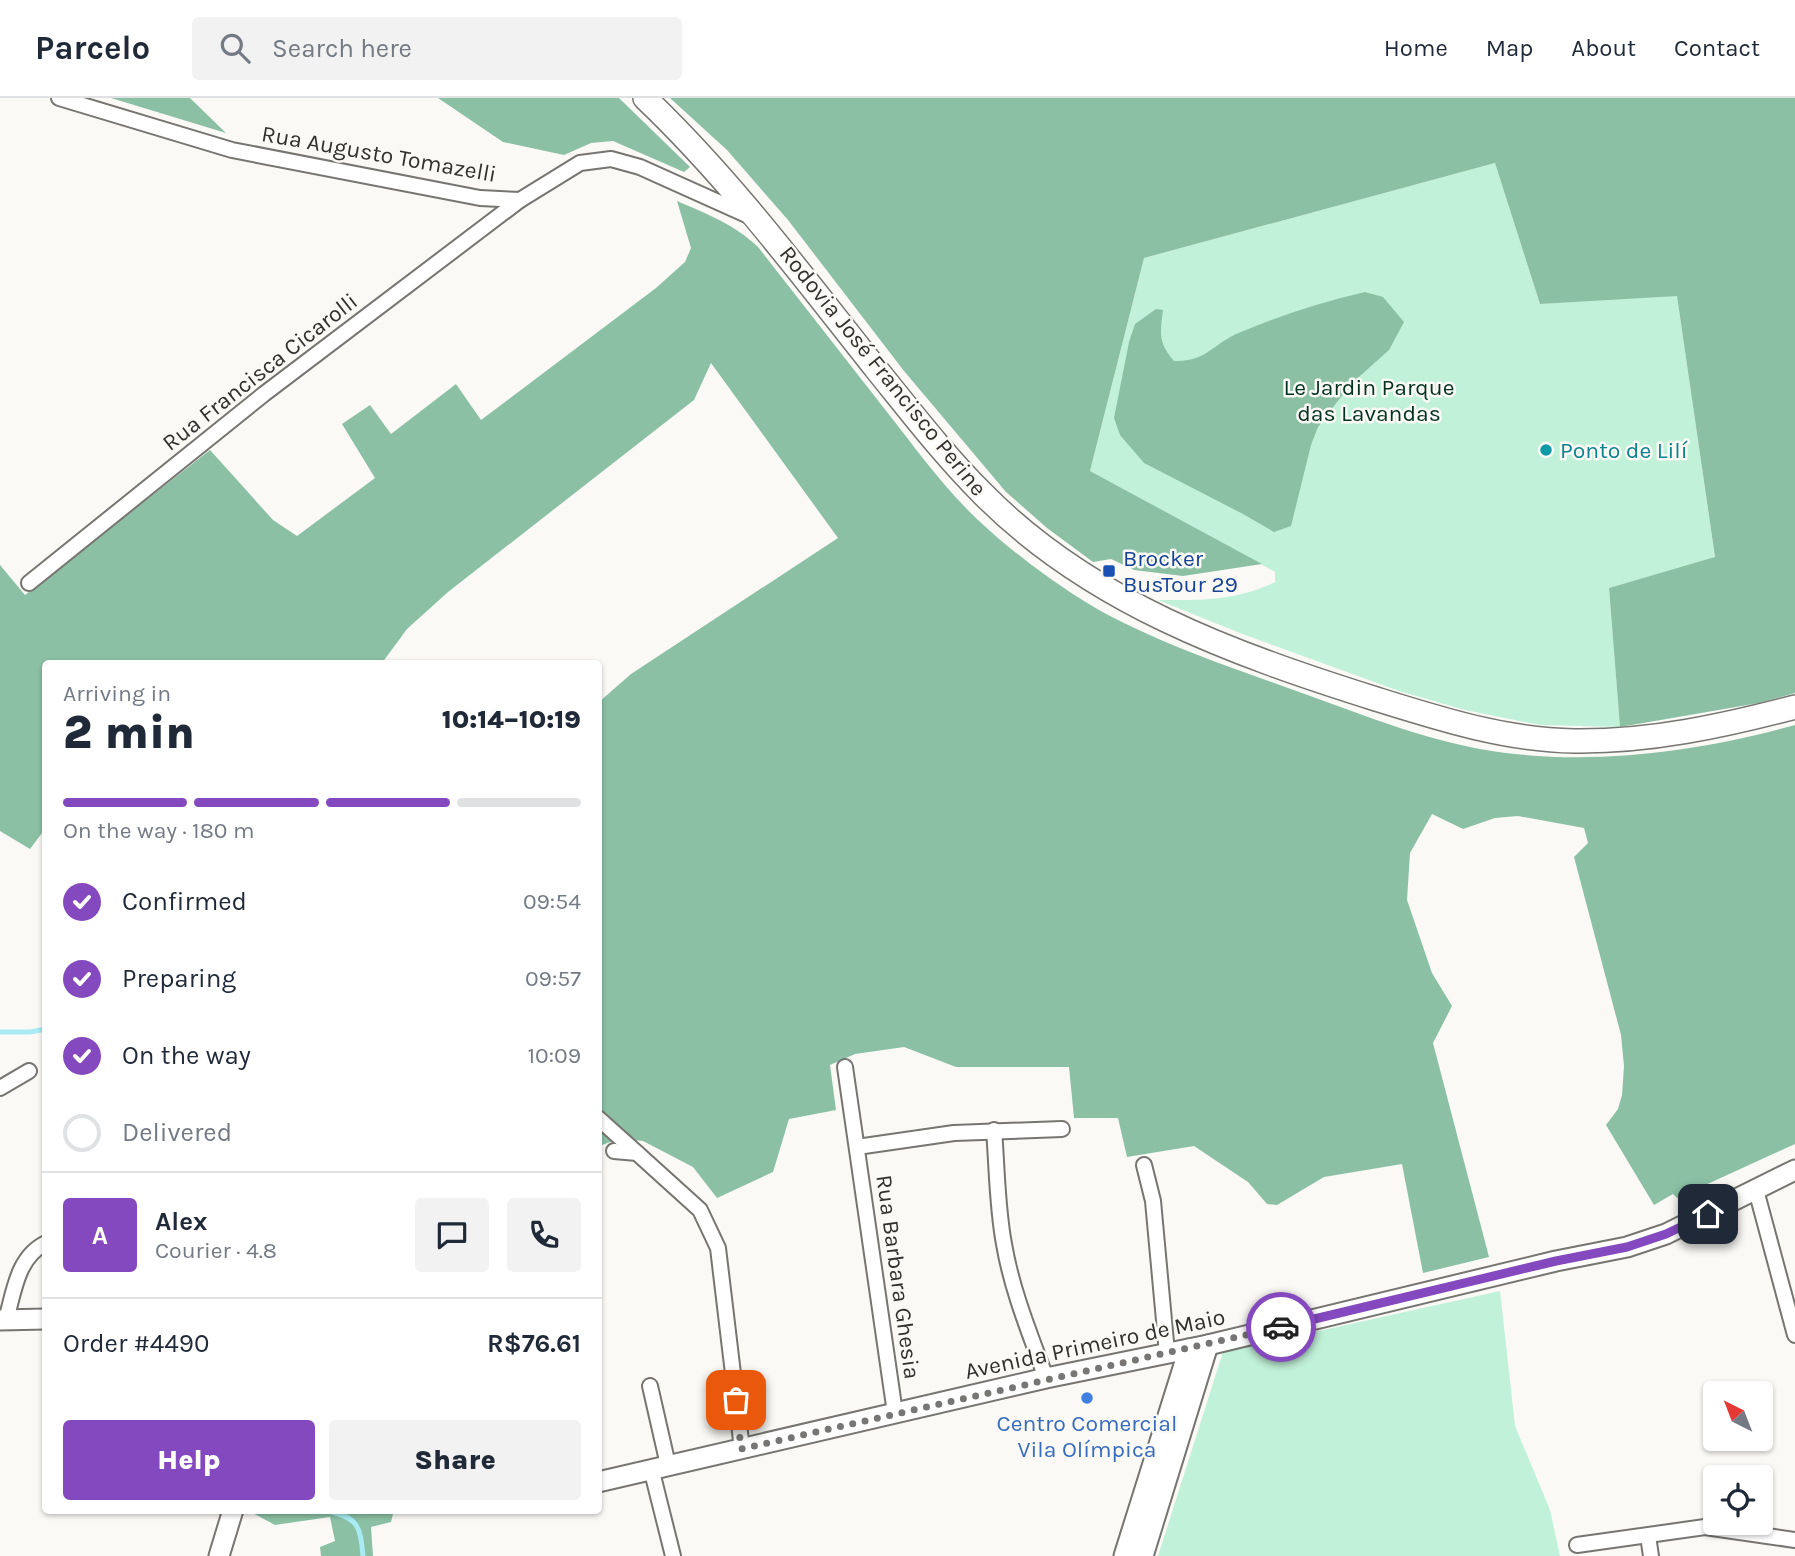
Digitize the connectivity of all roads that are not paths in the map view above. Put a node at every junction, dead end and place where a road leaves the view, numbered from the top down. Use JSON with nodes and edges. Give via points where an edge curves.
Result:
{"nodes":[{"id":1,"x":59,"y":98,"type":"edge"},
{"id":2,"x":645,"y":98,"type":"edge"},
{"id":3,"x":520,"y":200,"type":"junction"},
{"id":4,"x":760,"y":221,"type":"junction"},
{"id":5,"x":29,"y":583,"type":"dead end"},
{"id":6,"x":1795,"y":706,"type":"edge"},
{"id":7,"x":845,"y":1067,"type":"dead end"},
{"id":8,"x":29,"y":1071,"type":"dead end"},
{"id":9,"x":0,"y":1087,"type":"edge"},
{"id":10,"x":602,"y":1122,"type":"edge"},
{"id":11,"x":1062,"y":1129,"type":"dead end"},
{"id":12,"x":994,"y":1130,"type":"junction"},
{"id":13,"x":857,"y":1147,"type":"junction"},
{"id":14,"x":614,"y":1152,"type":"dead end"},
{"id":15,"x":637,"y":1153,"type":"junction"},
{"id":16,"x":1144,"y":1165,"type":"dead end"},
{"id":17,"x":1795,"y":1170,"type":"edge"},
{"id":18,"x":1756,"y":1189,"type":"junction"},
{"id":19,"x":42,"y":1245,"type":"edge"},
{"id":20,"x":42,"y":1319,"type":"edge"},
{"id":21,"x":3,"y":1320,"type":"edge"},
{"id":22,"x":1795,"y":1335,"type":"edge"},
{"id":23,"x":1198,"y":1347,"type":"junction"},
{"id":24,"x":1167,"y":1353,"type":"junction"},
{"id":25,"x":1046,"y":1378,"type":"junction"},
{"id":26,"x":650,"y":1386,"type":"dead end"},
{"id":27,"x":1182,"y":1398,"type":"junction"},
{"id":28,"x":895,"y":1413,"type":"junction"},
{"id":29,"x":741,"y":1449,"type":"junction"},
{"id":30,"x":660,"y":1466,"type":"junction"},
{"id":31,"x":602,"y":1481,"type":"edge"},
{"id":32,"x":232,"y":1514,"type":"edge"},
{"id":33,"x":1648,"y":1536,"type":"junction"},
{"id":34,"x":1795,"y":1540,"type":"edge"},
{"id":35,"x":1577,"y":1545,"type":"dead end"},
{"id":36,"x":675,"y":1555,"type":"edge"},
{"id":37,"x":219,"y":1556,"type":"edge"},
{"id":38,"x":1124,"y":1556,"type":"edge"},
{"id":39,"x":1143,"y":1556,"type":"edge"},
{"id":40,"x":1651,"y":1556,"type":"edge"}],
"edges":[{"from":1,"to":3,"type":"street","name":"Rua Augusto Tomazelli","via":[[232,150],[480,198]]},
{"from":2,"to":4,"type":"main road","name":"Rodovia José Francisco Perine"},
{"from":3,"to":4,"type":"street","name":"Rua Augusto Tomazelli","via":[[580,163],[611,159],[640,167]]},
{"from":3,"to":5,"type":"street","name":"Rua Francisca Cicarolli","via":[[264,394]]},
{"from":4,"to":6,"type":"main road","name":"Rodovia José Francisco Perine","via":[[953,464],[1014,525],[1095,583],[1182,630],[1261,661],[1431,716],[1533,737],[1573,741],[1648,738]]},
{"from":7,"to":13,"type":"street","name":"Rua Barbara Ghesia"},
{"from":8,"to":9,"type":"street"},
{"from":10,"to":15,"type":"street"},
{"from":11,"to":12,"type":"street"},
{"from":12,"to":13,"type":"street"},
{"from":12,"to":25,"type":"street","via":[[1007,1262]]},
{"from":13,"to":28,"type":"street","name":"Rua Barbara Ghesia"},
{"from":14,"to":15,"type":"street"},
{"from":15,"to":29,"type":"street","via":[[700,1210],[718,1248]]},
{"from":16,"to":24,"type":"street","via":[[1154,1215]]},
{"from":17,"to":18,"type":"main road","name":"Avenida Primeiro de Maio"},
{"from":18,"to":22,"type":"street"},
{"from":18,"to":23,"type":"main road","name":"Avenida Primeiro de Maio","via":[[1666,1234],[1627,1247]]},
{"from":19,"to":21,"type":"street","via":[[21,1266]]},
{"from":20,"to":21,"type":"main road"},
{"from":23,"to":24,"type":"main road","name":"Avenida Primeiro de Maio"},
{"from":23,"to":27,"type":"main road"},
{"from":24,"to":25,"type":"main road","name":"Avenida Primeiro de Maio"},
{"from":25,"to":28,"type":"main road","name":"Avenida Primeiro de Maio"},
{"from":26,"to":30,"type":"street"},
{"from":27,"to":38,"type":"main road"},
{"from":27,"to":39,"type":"main road"},
{"from":28,"to":29,"type":"main road","name":"Avenida Primeiro de Maio"},
{"from":29,"to":30,"type":"main road","name":"Avenida Primeiro de Maio"},
{"from":30,"to":31,"type":"main road","name":"Avenida Primeiro de Maio"},
{"from":30,"to":36,"type":"street"},
{"from":32,"to":37,"type":"main road"},
{"from":33,"to":34,"type":"street","via":[[1705,1527]]},
{"from":33,"to":35,"type":"street"},
{"from":33,"to":40,"type":"street"}]}
